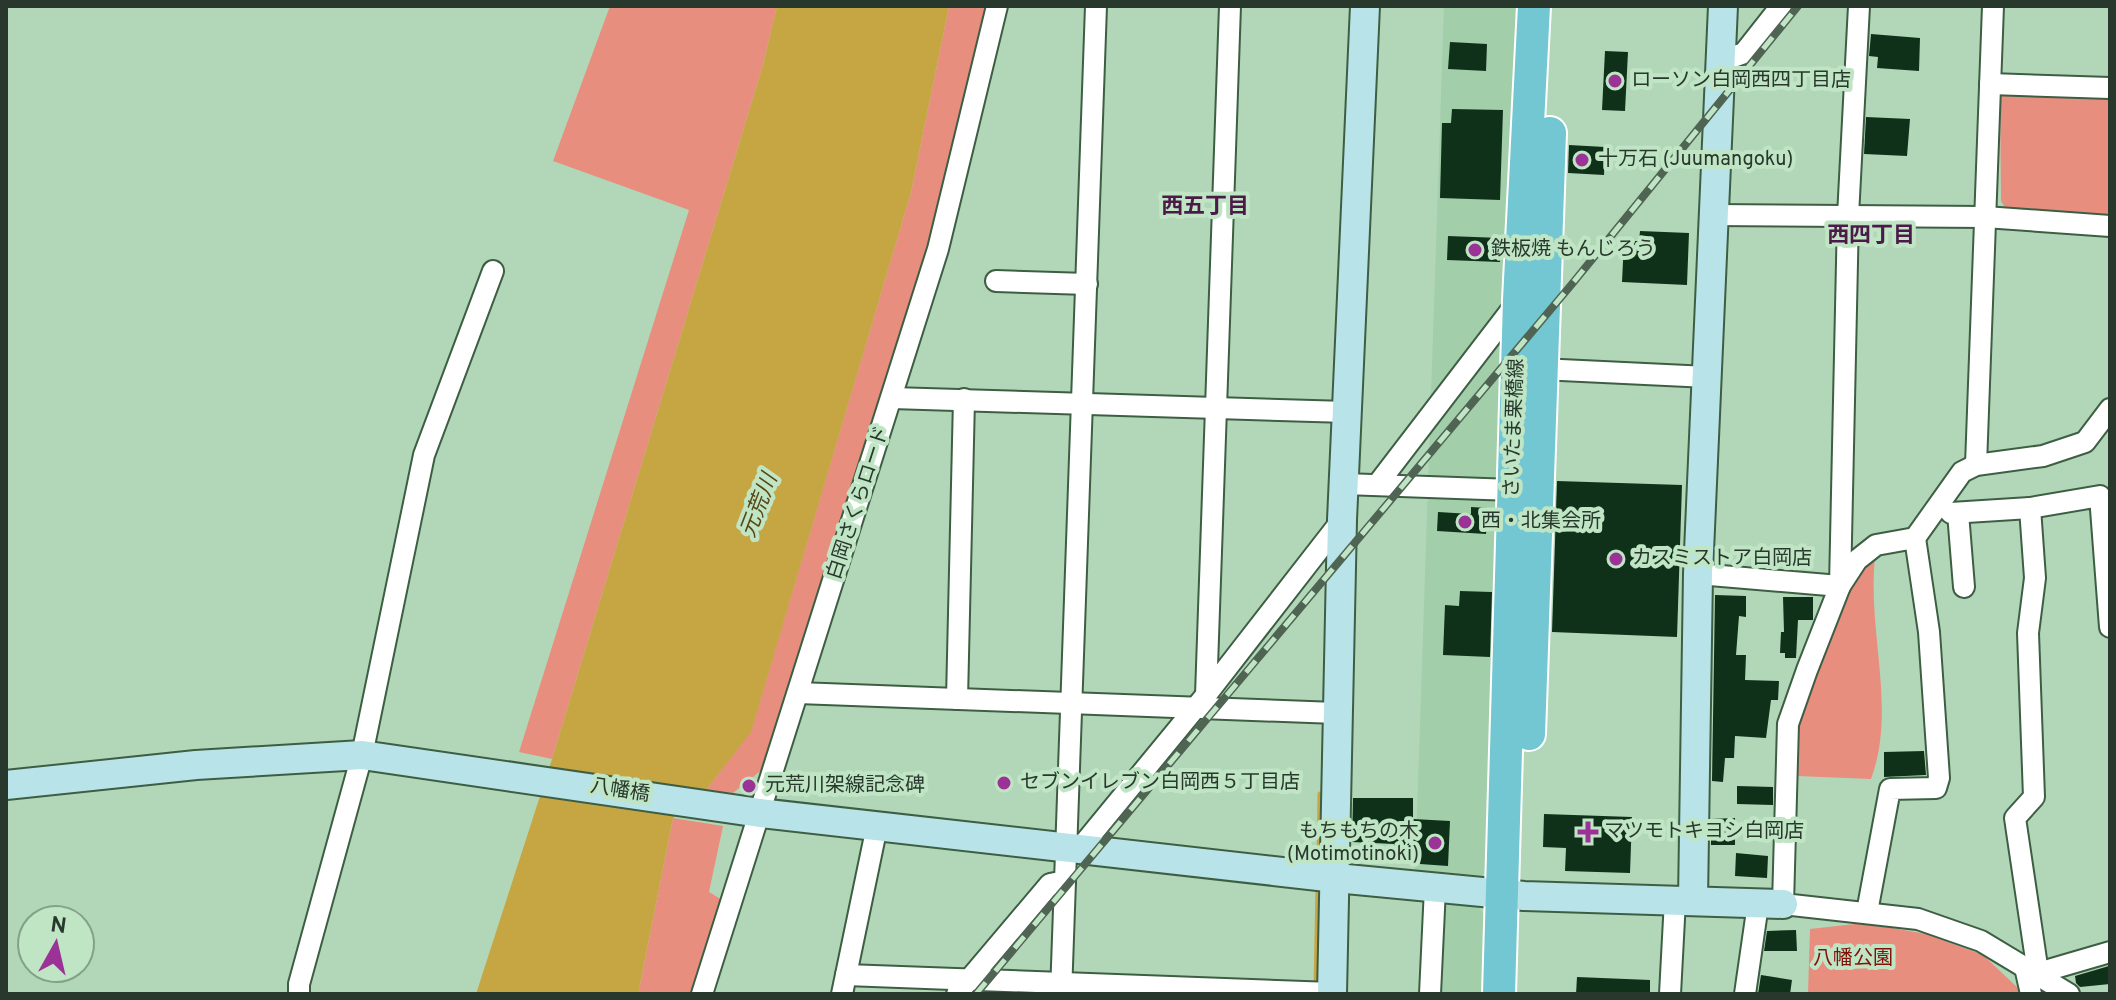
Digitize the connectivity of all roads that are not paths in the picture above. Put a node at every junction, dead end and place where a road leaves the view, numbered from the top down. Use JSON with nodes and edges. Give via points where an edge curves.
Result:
{"nodes":[{"id":1,"x":997,"y":6,"type":"edge"},
{"id":2,"x":1096,"y":6,"type":"edge"},
{"id":3,"x":1230,"y":6,"type":"edge"},
{"id":4,"x":1365,"y":6,"type":"edge"},
{"id":5,"x":1534,"y":6,"type":"edge"},
{"id":6,"x":1555,"y":6,"type":"edge"},
{"id":7,"x":1723,"y":6,"type":"edge"},
{"id":8,"x":1781,"y":6,"type":"edge"},
{"id":9,"x":1859,"y":6,"type":"edge"},
{"id":10,"x":1993,"y":6,"type":"edge"},
{"id":11,"x":1722,"y":61,"type":"junction"},
{"id":12,"x":1990,"y":84,"type":"junction"},
{"id":13,"x":2110,"y":88,"type":"edge"},
{"id":14,"x":1713,"y":215,"type":"junction"},
{"id":15,"x":1848,"y":216,"type":"junction"},
{"id":16,"x":1985,"y":217,"type":"junction"},
{"id":17,"x":2110,"y":226,"type":"edge"},
{"id":18,"x":493,"y":271,"type":"dead end"},
{"id":19,"x":996,"y":281,"type":"dead end"},
{"id":20,"x":1087,"y":284,"type":"junction"},
{"id":21,"x":1519,"y":300,"type":"junction"},
{"id":22,"x":1540,"y":369,"type":"junction"},
{"id":23,"x":1708,"y":377,"type":"junction"},
{"id":24,"x":892,"y":398,"type":"junction"},
{"id":25,"x":964,"y":399,"type":"junction"},
{"id":26,"x":1083,"y":403,"type":"junction"},
{"id":27,"x":1218,"y":408,"type":"junction"},
{"id":28,"x":2110,"y":409,"type":"edge"},
{"id":29,"x":1347,"y":412,"type":"junction"},
{"id":30,"x":1976,"y":465,"type":"junction"},
{"id":31,"x":1344,"y":484,"type":"junction"},
{"id":32,"x":1377,"y":485,"type":"junction"},
{"id":33,"x":1513,"y":490,"type":"junction"},
{"id":34,"x":2030,"y":508,"type":"junction"},
{"id":35,"x":1342,"y":520,"type":"junction"},
{"id":36,"x":1915,"y":538,"type":"junction"},
{"id":37,"x":1698,"y":574,"type":"junction"},
{"id":38,"x":1840,"y":586,"type":"junction"},
{"id":39,"x":1964,"y":587,"type":"dead end"},
{"id":40,"x":2110,"y":627,"type":"edge"},
{"id":41,"x":798,"y":693,"type":"junction"},
{"id":42,"x":957,"y":699,"type":"junction"},
{"id":43,"x":1200,"y":702,"type":"junction"},
{"id":44,"x":1072,"y":704,"type":"junction"},
{"id":45,"x":1336,"y":713,"type":"junction"},
{"id":46,"x":362,"y":755,"type":"junction"},
{"id":47,"x":6,"y":785,"type":"edge"},
{"id":48,"x":760,"y":813,"type":"junction"},
{"id":49,"x":877,"y":826,"type":"junction"},
{"id":50,"x":1076,"y":848,"type":"junction"},
{"id":51,"x":1336,"y":878,"type":"junction"},
{"id":52,"x":1065,"y":881,"type":"junction"},
{"id":53,"x":1435,"y":888,"type":"junction"},
{"id":54,"x":1514,"y":895,"type":"junction"},
{"id":55,"x":1684,"y":900,"type":"junction"},
{"id":56,"x":1771,"y":904,"type":"junction"},
{"id":57,"x":1867,"y":912,"type":"junction"},
{"id":58,"x":2110,"y":952,"type":"edge"},
{"id":59,"x":2032,"y":970,"type":"junction"},
{"id":60,"x":844,"y":984,"type":"edge"},
{"id":61,"x":927,"y":986,"type":"edge"},
{"id":62,"x":963,"y":987,"type":"edge"},
{"id":63,"x":1061,"y":988,"type":"edge"},
{"id":64,"x":1196,"y":990,"type":"edge"},
{"id":65,"x":299,"y":994,"type":"edge"},
{"id":66,"x":702,"y":994,"type":"edge"},
{"id":67,"x":1332,"y":994,"type":"edge"},
{"id":68,"x":1430,"y":994,"type":"edge"},
{"id":69,"x":1499,"y":994,"type":"edge"},
{"id":70,"x":1521,"y":994,"type":"edge"},
{"id":71,"x":1670,"y":994,"type":"edge"},
{"id":72,"x":1745,"y":994,"type":"edge"},
{"id":73,"x":2031,"y":994,"type":"edge"},
{"id":74,"x":2069,"y":994,"type":"edge"}],
"edges":[{"from":1,"to":24,"type":"street","name":"白岡さくらロード","via":[[938,249]]},
{"from":2,"to":20,"type":"street"},
{"from":3,"to":27,"type":"street"},
{"from":4,"to":29,"type":"street"},
{"from":5,"to":21,"type":"main road","name":"さいたま栗橋線"},
{"from":6,"to":22,"type":"main road","name":"さいたま栗橋線"},
{"from":7,"to":11,"type":"street"},
{"from":8,"to":11,"type":"street","via":[[1744,53]]},
{"from":9,"to":15,"type":"street"},
{"from":10,"to":12,"type":"street"},
{"from":11,"to":14,"type":"street"},
{"from":12,"to":13,"type":"street"},
{"from":12,"to":16,"type":"street"},
{"from":14,"to":15,"type":"street"},
{"from":14,"to":23,"type":"street"},
{"from":15,"to":16,"type":"street"},
{"from":15,"to":38,"type":"street"},
{"from":16,"to":17,"type":"street"},
{"from":16,"to":30,"type":"street"},
{"from":18,"to":46,"type":"street","via":[[424,455]]},
{"from":19,"to":20,"type":"street"},
{"from":20,"to":26,"type":"street"},
{"from":21,"to":32,"type":"street"},
{"from":21,"to":33,"type":"main road","name":"さいたま栗橋線"},
{"from":22,"to":23,"type":"street"},
{"from":22,"to":54,"type":"main road","name":"さいたま栗橋線"},
{"from":23,"to":37,"type":"street"},
{"from":24,"to":25,"type":"street"},
{"from":24,"to":41,"type":"street","name":"白岡さくらロード"},
{"from":25,"to":26,"type":"street"},
{"from":25,"to":42,"type":"street"},
{"from":26,"to":27,"type":"street"},
{"from":26,"to":44,"type":"street"},
{"from":27,"to":29,"type":"street"},
{"from":27,"to":43,"type":"street"},
{"from":28,"to":30,"type":"street","via":[[2085,442],[2043,456]]},
{"from":29,"to":31,"type":"street"},
{"from":30,"to":36,"type":"street","via":[[1962,472]]},
{"from":31,"to":32,"type":"street"},
{"from":31,"to":35,"type":"street"},
{"from":32,"to":33,"type":"street"},
{"from":33,"to":54,"type":"main road","name":"さいたま栗橋線"},
{"from":34,"to":39,"type":"street","via":[[1955,513]]},
{"from":34,"to":40,"type":"street","via":[[2100,496]]},
{"from":34,"to":59,"type":"street","via":[[2035,578],[2028,633],[2034,797],[2015,818]]},
{"from":35,"to":43,"type":"street"},
{"from":35,"to":45,"type":"street"},
{"from":36,"to":38,"type":"street","via":[[1876,545],[1857,560]]},
{"from":36,"to":57,"type":"street","via":[[1929,632],[1939,778],[1936,788],[1890,789]]},
{"from":37,"to":38,"type":"street"},
{"from":37,"to":55,"type":"street"},
{"from":38,"to":56,"type":"street","via":[[1788,724]]},
{"from":41,"to":42,"type":"street"},
{"from":41,"to":48,"type":"street","name":"白岡さくらロード"},
{"from":42,"to":44,"type":"street"},
{"from":43,"to":44,"type":"street"},
{"from":43,"to":45,"type":"street"},
{"from":43,"to":50,"type":"street"},
{"from":44,"to":50,"type":"street"},
{"from":45,"to":51,"type":"street"},
{"from":46,"to":47,"type":"street","name":"八幡橋"},
{"from":46,"to":48,"type":"street","name":"八幡橋"},
{"from":46,"to":65,"type":"street"},
{"from":48,"to":49,"type":"street","name":"八幡橋"},
{"from":48,"to":66,"type":"street","name":"白岡さくらロード"},
{"from":49,"to":50,"type":"street","name":"八幡橋"},
{"from":49,"to":60,"type":"street"},
{"from":50,"to":51,"type":"street","name":"八幡橋"},
{"from":50,"to":52,"type":"street"},
{"from":51,"to":53,"type":"street","name":"八幡橋"},
{"from":51,"to":67,"type":"street"},
{"from":52,"to":62,"type":"street","via":[[1050,884]]},
{"from":52,"to":63,"type":"street"},
{"from":53,"to":54,"type":"street","name":"八幡橋"},
{"from":53,"to":68,"type":"street"},
{"from":54,"to":55,"type":"street","name":"八幡橋"},
{"from":54,"to":69,"type":"main road","name":"さいたま栗橋線"},
{"from":54,"to":70,"type":"main road","name":"さいたま栗橋線"},
{"from":55,"to":56,"type":"street","name":"八幡橋"},
{"from":55,"to":71,"type":"street"},
{"from":56,"to":57,"type":"street"},
{"from":56,"to":72,"type":"street"},
{"from":57,"to":59,"type":"street","via":[[1918,919],[1956,932]]},
{"from":58,"to":59,"type":"street"},
{"from":59,"to":73,"type":"street"},
{"from":59,"to":74,"type":"street"},
{"from":60,"to":61,"type":"street"},
{"from":61,"to":62,"type":"street"},
{"from":62,"to":63,"type":"street"},
{"from":63,"to":64,"type":"street"},
{"from":64,"to":67,"type":"street"}]}
